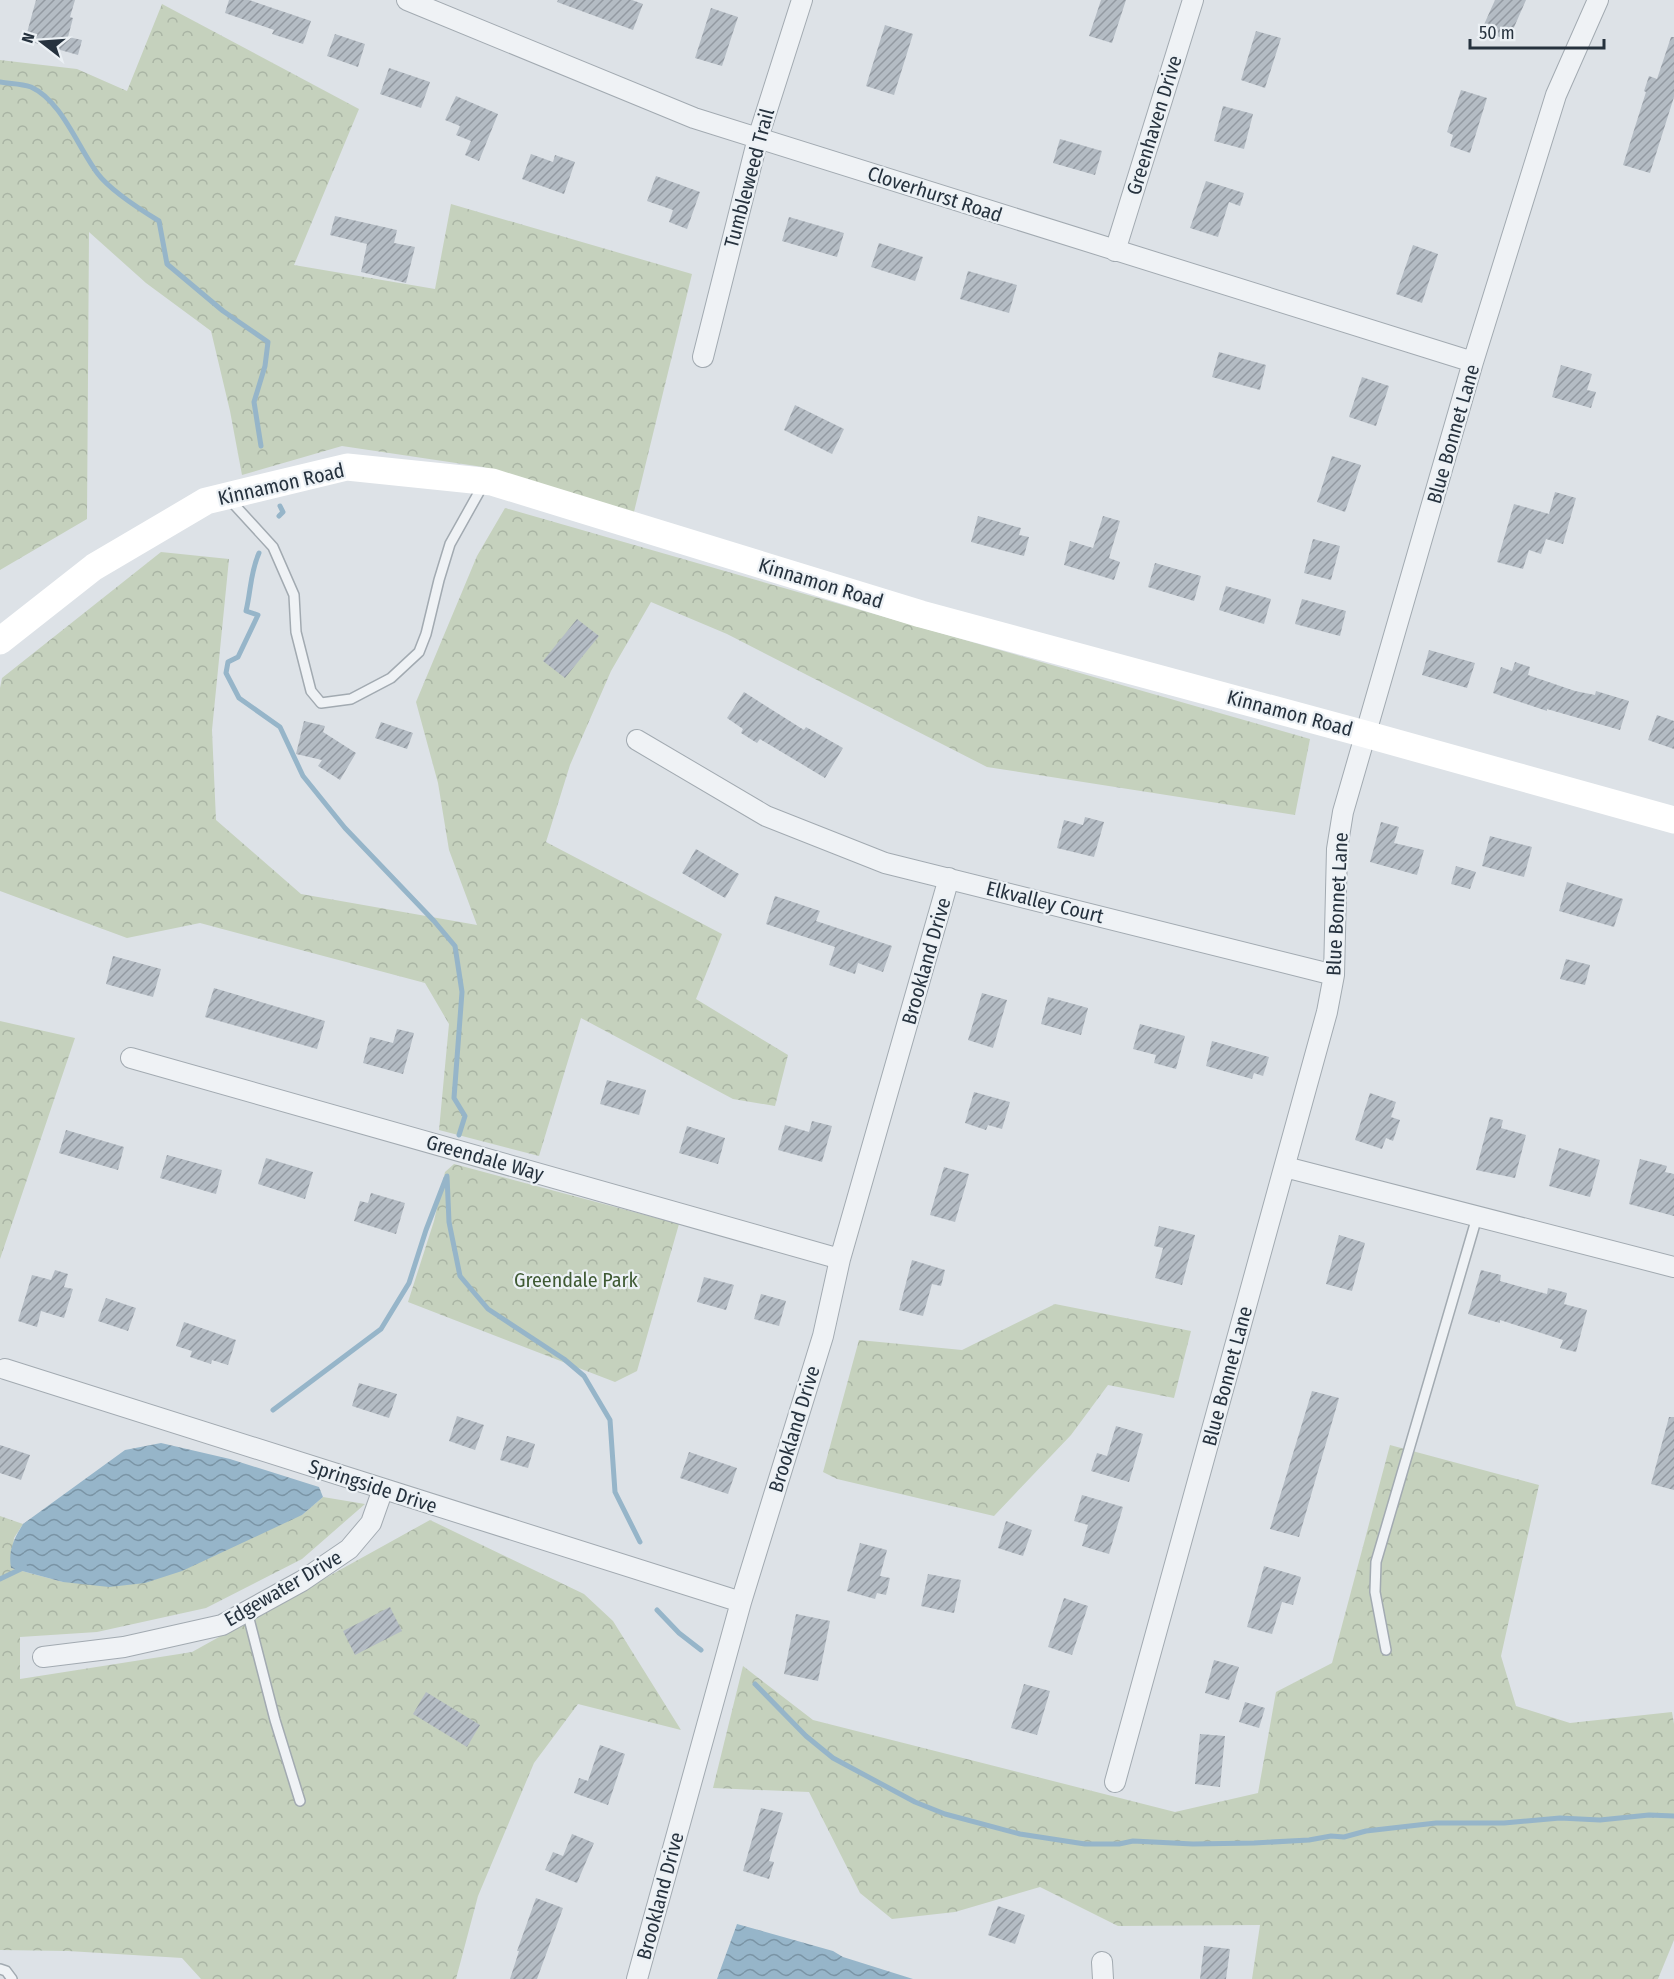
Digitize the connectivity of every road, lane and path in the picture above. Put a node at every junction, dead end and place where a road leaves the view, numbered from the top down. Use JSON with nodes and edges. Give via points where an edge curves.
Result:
{"nodes":[{"id":1,"x":406,"y":0,"type":"edge"},
{"id":2,"x":802,"y":0,"type":"edge"},
{"id":3,"x":1193,"y":0,"type":"edge"},
{"id":4,"x":1598,"y":0,"type":"edge"},
{"id":5,"x":758,"y":138,"type":"junction"},
{"id":6,"x":1115,"y":251,"type":"junction"},
{"id":7,"x":703,"y":357,"type":"dead end"},
{"id":8,"x":1473,"y":362,"type":"junction"},
{"id":9,"x":485,"y":481,"type":"junction"},
{"id":10,"x":226,"y":496,"type":"junction"},
{"id":11,"x":0,"y":640,"type":"edge"},
{"id":12,"x":1365,"y":734,"type":"junction"},
{"id":13,"x":637,"y":740,"type":"dead end"},
{"id":14,"x":1674,"y":820,"type":"edge"},
{"id":15,"x":949,"y":878,"type":"junction"},
{"id":16,"x":1334,"y":975,"type":"junction"},
{"id":17,"x":131,"y":1058,"type":"dead end"},
{"id":18,"x":1285,"y":1167,"type":"junction"},
{"id":19,"x":1477,"y":1216,"type":"junction"},
{"id":20,"x":840,"y":1259,"type":"junction"},
{"id":21,"x":1674,"y":1267,"type":"edge"},
{"id":22,"x":5,"y":1369,"type":"dead end"},
{"id":23,"x":383,"y":1489,"type":"junction"},
{"id":24,"x":741,"y":1602,"type":"junction"},
{"id":25,"x":247,"y":1611,"type":"junction"},
{"id":26,"x":1386,"y":1650,"type":"dead end"},
{"id":27,"x":43,"y":1657,"type":"dead end"},
{"id":28,"x":1115,"y":1782,"type":"dead end"},
{"id":29,"x":300,"y":1801,"type":"dead end"},
{"id":30,"x":0,"y":1969,"type":"edge"},
{"id":31,"x":12,"y":1979,"type":"edge"},
{"id":32,"x":637,"y":1979,"type":"edge"}],
"edges":[{"from":1,"to":5,"type":"street","name":"Cloverhurst Road","via":[[694,118]]},
{"from":2,"to":5,"type":"street","name":"Tumbleweed Trail"},
{"from":3,"to":6,"type":"street","name":"Greenhaven Drive"},
{"from":4,"to":8,"type":"street","name":"Blue Bonnet Lane","via":[[1556,96]]},
{"from":5,"to":6,"type":"street","name":"Cloverhurst Road"},
{"from":5,"to":7,"type":"street","name":"Tumbleweed Trail"},
{"from":6,"to":8,"type":"street","name":"Cloverhurst Road"},
{"from":8,"to":12,"type":"street","name":"Blue Bonnet Lane"},
{"from":9,"to":10,"type":"main road","name":"Kinnamon Road","via":[[347,467]]},
{"from":9,"to":10,"type":"lane","via":[[450,544],[419,652],[392,678],[351,699],[321,703],[311,691],[296,632],[294,595],[273,548]]},
{"from":9,"to":12,"type":"main road","name":"Kinnamon Road","via":[[921,614]]},
{"from":10,"to":11,"type":"main road","name":"Kinnamon Road","via":[[206,501],[94,567]]},
{"from":12,"to":14,"type":"main road","name":"Kinnamon Road"},
{"from":12,"to":16,"type":"street","name":"Blue Bonnet Lane","via":[[1337,849]]},
{"from":13,"to":15,"type":"street","name":"Elkvalley Court","via":[[766,816],[885,863]]},
{"from":15,"to":16,"type":"street","name":"Elkvalley Court"},
{"from":15,"to":20,"type":"street","name":"Brookland Drive"},
{"from":16,"to":18,"type":"street","name":"Blue Bonnet Lane"},
{"from":17,"to":20,"type":"street","name":"Greendale Way"},
{"from":18,"to":19,"type":"street"},
{"from":18,"to":28,"type":"street","name":"Blue Bonnet Lane"},
{"from":19,"to":21,"type":"street"},
{"from":19,"to":26,"type":"lane","via":[[1376,1562],[1375,1592]]},
{"from":20,"to":24,"type":"street","name":"Brookland Drive","via":[[823,1336]]},
{"from":22,"to":23,"type":"street","name":"Springside Drive"},
{"from":23,"to":24,"type":"street","name":"Springside Drive"},
{"from":23,"to":25,"type":"street","name":"Edgewater Drive","via":[[370,1523],[350,1549]]},
{"from":24,"to":32,"type":"street","name":"Brookland Drive"},
{"from":25,"to":27,"type":"street","name":"Edgewater Drive","via":[[222,1625],[124,1647]]},
{"from":25,"to":29,"type":"lane"},
{"from":30,"to":31,"type":"lane"}]}
